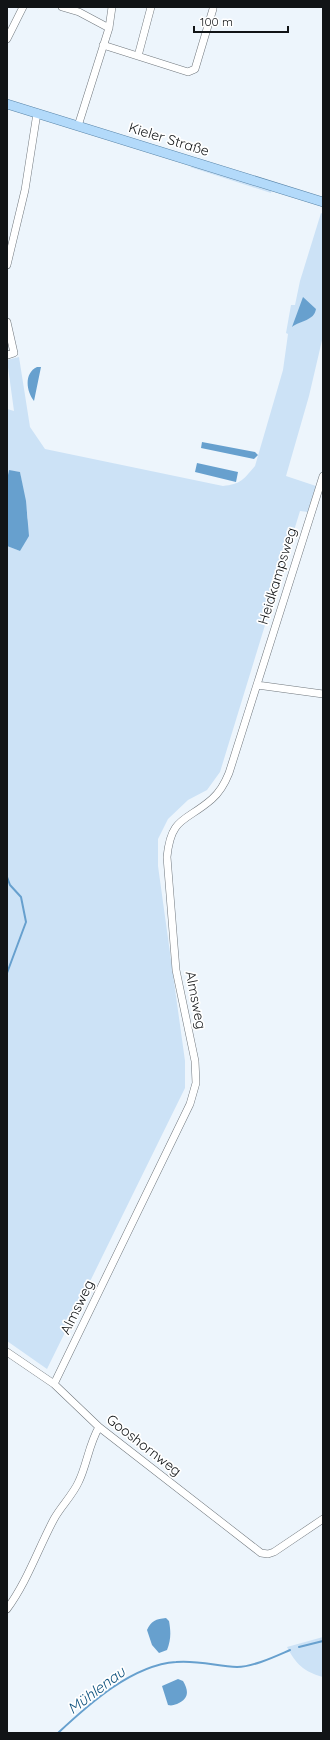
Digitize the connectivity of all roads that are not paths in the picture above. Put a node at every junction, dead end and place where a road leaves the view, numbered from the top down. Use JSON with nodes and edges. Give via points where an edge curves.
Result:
{"nodes":[{"id":1,"x":23,"y":7,"type":"edge"},
{"id":2,"x":62,"y":7,"type":"edge"},
{"id":3,"x":112,"y":7,"type":"edge"},
{"id":4,"x":151,"y":7,"type":"edge"},
{"id":5,"x":213,"y":9,"type":"dead end"},
{"id":6,"x":109,"y":28,"type":"junction"},
{"id":7,"x":7,"y":39,"type":"edge"},
{"id":8,"x":103,"y":45,"type":"junction"},
{"id":9,"x":138,"y":56,"type":"junction"},
{"id":10,"x":7,"y":104,"type":"edge"},
{"id":11,"x":37,"y":113,"type":"junction"},
{"id":12,"x":78,"y":126,"type":"junction"},
{"id":13,"x":323,"y":202,"type":"edge"},
{"id":14,"x":7,"y":265,"type":"edge"},
{"id":15,"x":7,"y":322,"type":"edge"},
{"id":16,"x":9,"y":344,"type":"edge"},
{"id":17,"x":7,"y":354,"type":"edge"},
{"id":18,"x":323,"y":476,"type":"edge"},
{"id":19,"x":257,"y":685,"type":"junction"},
{"id":20,"x":323,"y":694,"type":"edge"},
{"id":21,"x":7,"y":1352,"type":"edge"},
{"id":22,"x":54,"y":1384,"type":"junction"},
{"id":23,"x":99,"y":1427,"type":"junction"},
{"id":24,"x":323,"y":1519,"type":"edge"},
{"id":25,"x":7,"y":1609,"type":"edge"}],
"edges":[{"from":1,"to":7,"type":"street"},
{"from":2,"to":6,"type":"street","via":[[79,12]]},
{"from":3,"to":6,"type":"street"},
{"from":4,"to":9,"type":"street"},
{"from":5,"to":9,"type":"street","via":[[195,69],[188,72]]},
{"from":6,"to":8,"type":"street"},
{"from":8,"to":9,"type":"street"},
{"from":8,"to":12,"type":"street"},
{"from":10,"to":11,"type":"main road","name":"Kieler Straße"},
{"from":11,"to":12,"type":"main road","name":"Kieler Straße"},
{"from":11,"to":14,"type":"street","via":[[25,190]]},
{"from":12,"to":13,"type":"main road","name":"Kieler Straße"},
{"from":15,"to":16,"type":"street"},
{"from":16,"to":17,"type":"street","via":[[14,353]]},
{"from":18,"to":19,"type":"street","name":"Heidkampsweg"},
{"from":19,"to":20,"type":"street"},
{"from":19,"to":22,"type":"street","name":"Almsweg","via":[[222,788],[212,799],[183,818],[168,843],[176,970],[195,1062],[196,1083],[190,1104]]},
{"from":21,"to":22,"type":"street","name":"Gooshornweg"},
{"from":22,"to":23,"type":"street","name":"Gooshornweg"},
{"from":23,"to":24,"type":"street","name":"Gooshornweg","via":[[261,1553],[274,1552]]},
{"from":23,"to":25,"type":"street","via":[[78,1484],[54,1518],[22,1585]]}]}
